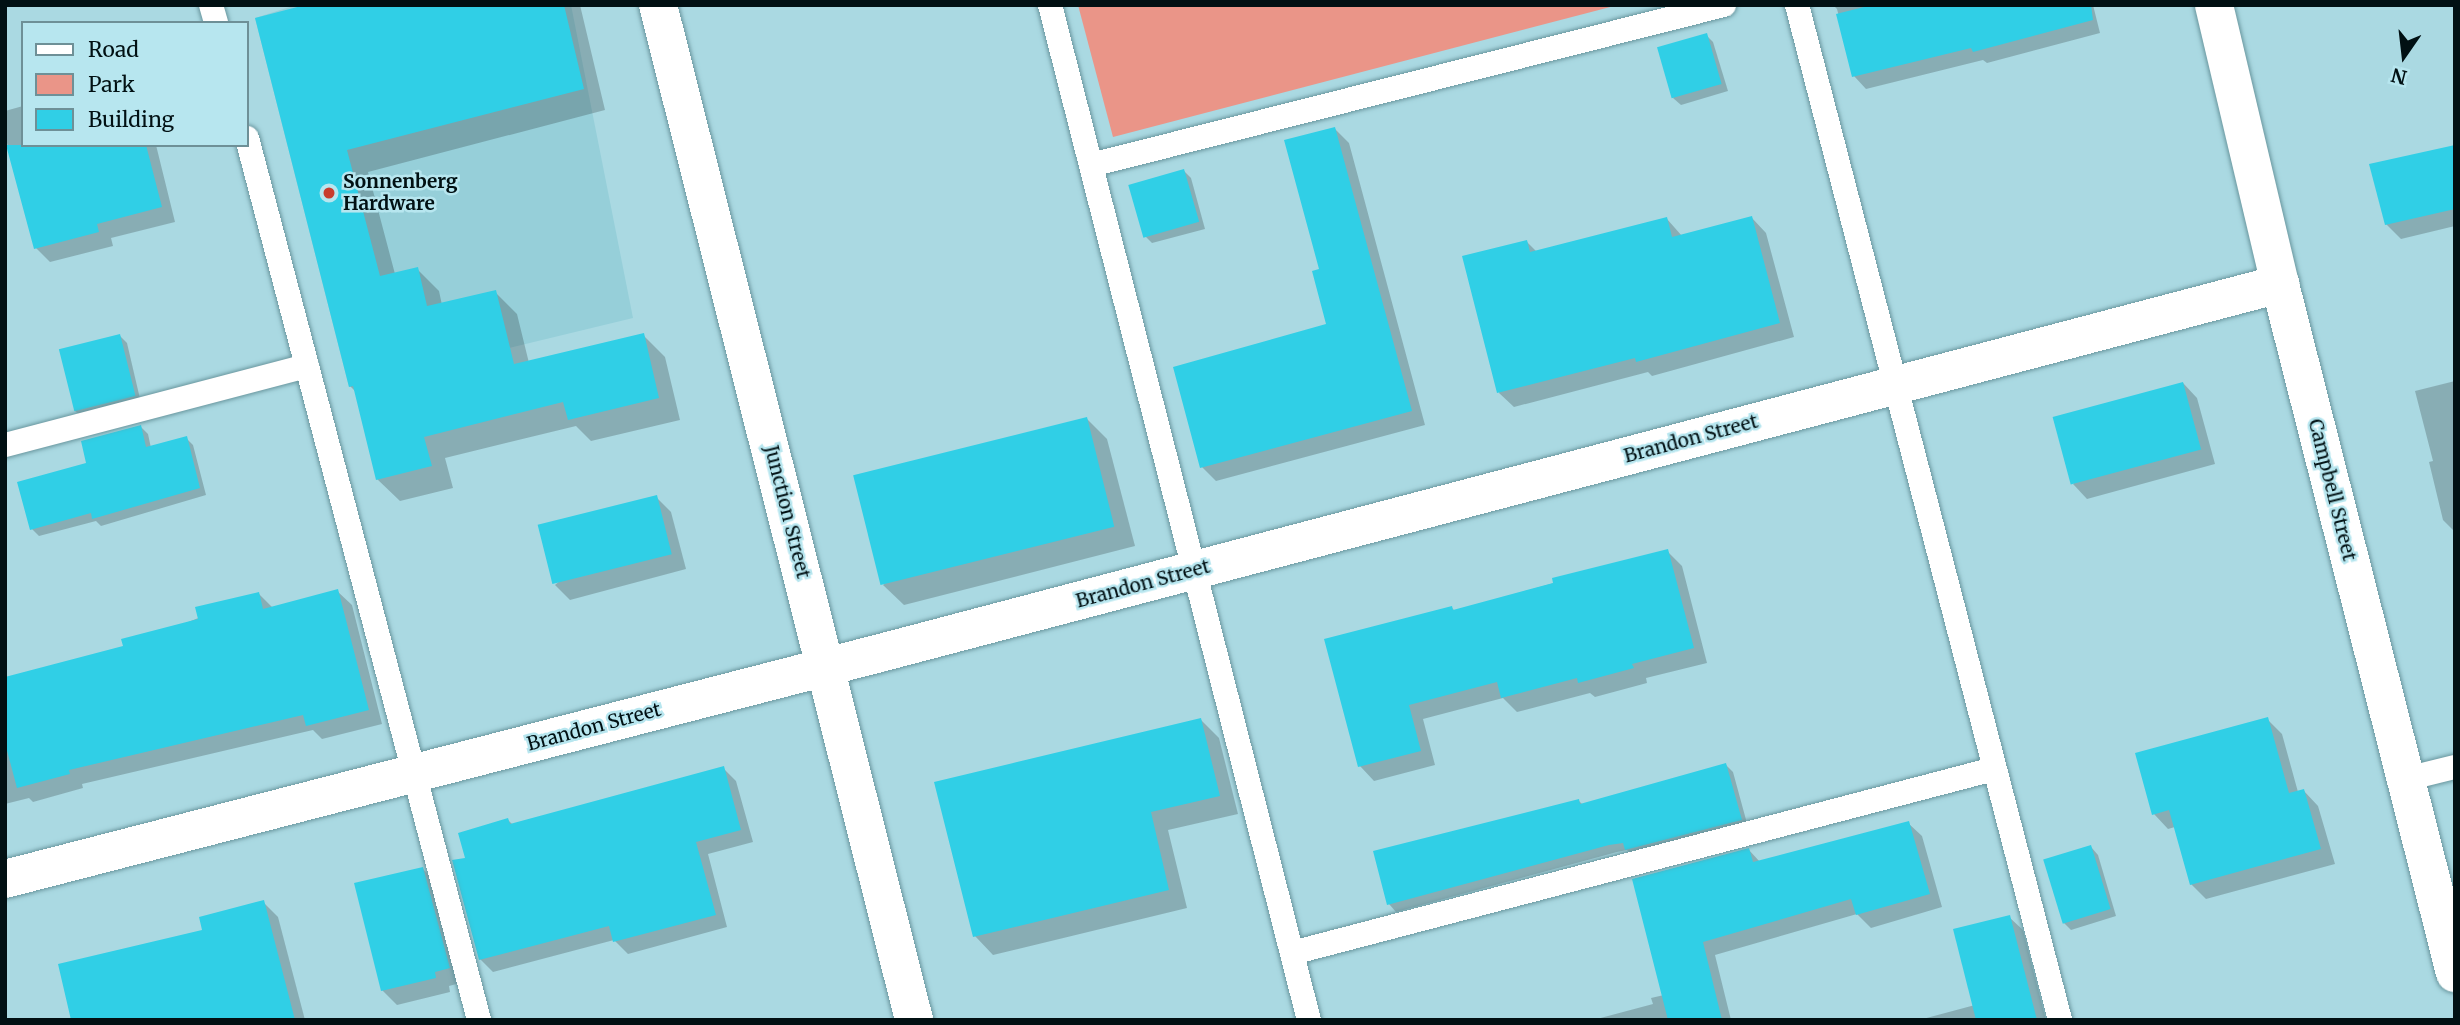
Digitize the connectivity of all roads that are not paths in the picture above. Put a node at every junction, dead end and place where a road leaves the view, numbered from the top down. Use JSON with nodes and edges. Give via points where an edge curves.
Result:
{"nodes":[{"id":1,"x":658,"y":5,"type":"edge"},
{"id":2,"x":1050,"y":5,"type":"edge"},
{"id":3,"x":1724,"y":5,"type":"edge"},
{"id":4,"x":1797,"y":5,"type":"edge"},
{"id":5,"x":2214,"y":5,"type":"edge"},
{"id":6,"x":248,"y":142,"type":"edge"},
{"id":7,"x":1091,"y":165,"type":"junction"},
{"id":8,"x":2280,"y":284,"type":"junction"},
{"id":9,"x":307,"y":366,"type":"junction"},
{"id":10,"x":1893,"y":385,"type":"junction"},
{"id":11,"x":5,"y":445,"type":"edge"},
{"id":12,"x":1194,"y":570,"type":"junction"},
{"id":13,"x":826,"y":667,"type":"junction"},
{"id":14,"x":2455,"y":767,"type":"edge"},
{"id":15,"x":1994,"y":769,"type":"junction"},
{"id":16,"x":416,"y":773,"type":"junction"},
{"id":17,"x":2406,"y":779,"type":"junction"},
{"id":18,"x":5,"y":879,"type":"edge"},
{"id":19,"x":1292,"y":953,"type":"junction"},
{"id":20,"x":2455,"y":973,"type":"edge"},
{"id":21,"x":479,"y":1020,"type":"edge"},
{"id":22,"x":914,"y":1020,"type":"edge"},
{"id":23,"x":1309,"y":1020,"type":"edge"},
{"id":24,"x":2060,"y":1020,"type":"edge"}],
"edges":[{"from":1,"to":13,"type":"street","name":"Junction Street"},
{"from":2,"to":7,"type":"lane"},
{"from":3,"to":7,"type":"lane"},
{"from":4,"to":10,"type":"lane"},
{"from":5,"to":8,"type":"street","name":"Campbell Street"},
{"from":6,"to":9,"type":"lane"},
{"from":7,"to":12,"type":"lane"},
{"from":8,"to":10,"type":"street","name":"Brandon Street"},
{"from":8,"to":17,"type":"street","name":"Campbell Street"},
{"from":9,"to":11,"type":"lane"},
{"from":9,"to":16,"type":"lane"},
{"from":10,"to":12,"type":"street","name":"Brandon Street"},
{"from":10,"to":15,"type":"lane"},
{"from":12,"to":13,"type":"street","name":"Brandon Street"},
{"from":12,"to":19,"type":"lane"},
{"from":13,"to":16,"type":"street","name":"Brandon Street"},
{"from":13,"to":22,"type":"street","name":"Junction Street"},
{"from":14,"to":17,"type":"lane"},
{"from":15,"to":19,"type":"lane"},
{"from":15,"to":24,"type":"lane"},
{"from":16,"to":18,"type":"street","name":"Brandon Street"},
{"from":16,"to":21,"type":"lane"},
{"from":17,"to":20,"type":"street","name":"Campbell Street"},
{"from":19,"to":23,"type":"lane"}]}
